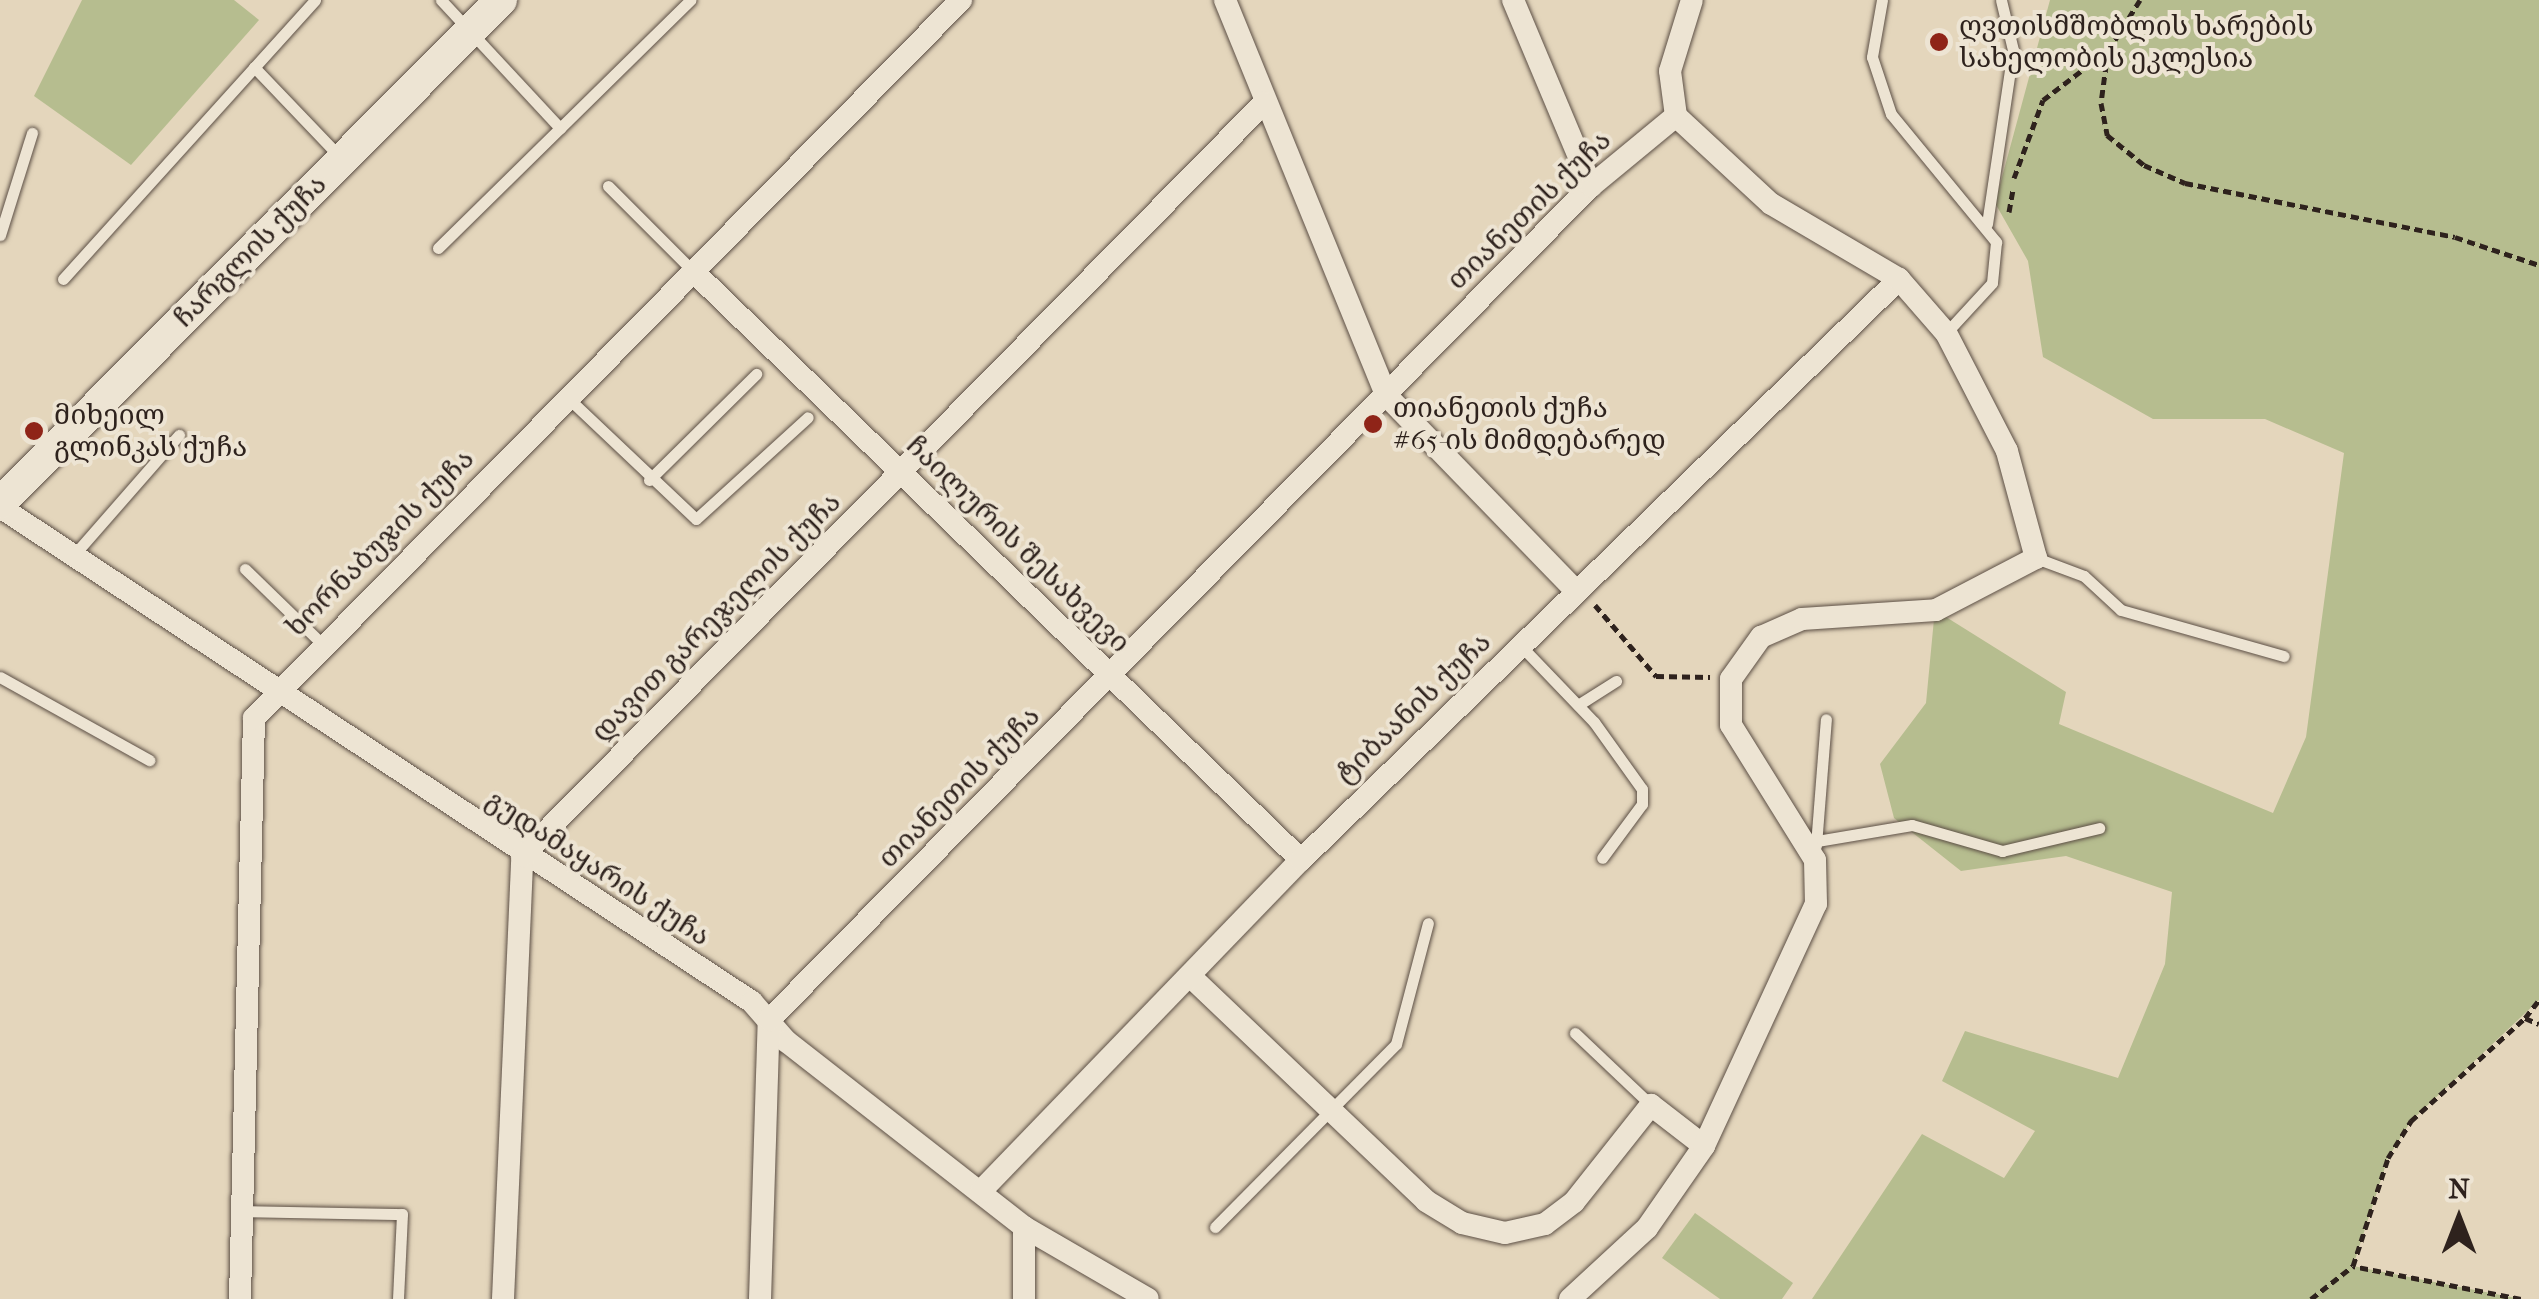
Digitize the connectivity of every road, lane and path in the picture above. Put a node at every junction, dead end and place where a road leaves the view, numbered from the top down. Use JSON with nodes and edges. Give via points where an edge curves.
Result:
{"nodes":[{"id":1,"x":315,"y":0,"type":"edge"},
{"id":2,"x":441,"y":0,"type":"edge"},
{"id":3,"x":502,"y":0,"type":"edge"},
{"id":4,"x":690,"y":0,"type":"edge"},
{"id":5,"x":960,"y":0,"type":"edge"},
{"id":6,"x":1224,"y":0,"type":"edge"},
{"id":7,"x":1513,"y":0,"type":"edge"},
{"id":8,"x":1692,"y":0,"type":"edge"},
{"id":9,"x":1882,"y":0,"type":"edge"},
{"id":10,"x":2001,"y":0,"type":"edge"},
{"id":11,"x":2140,"y":0,"type":"edge"},
{"id":12,"x":470,"y":32,"type":"junction"},
{"id":13,"x":2108,"y":52,"type":"junction"},
{"id":14,"x":254,"y":67,"type":"junction"},
{"id":15,"x":1264,"y":103,"type":"junction"},
{"id":16,"x":1676,"y":116,"type":"junction"},
{"id":17,"x":560,"y":128,"type":"junction"},
{"id":18,"x":32,"y":133,"type":"dead end"},
{"id":19,"x":342,"y":159,"type":"junction"},
{"id":20,"x":608,"y":186,"type":"dead end"},
{"id":21,"x":1591,"y":186,"type":"junction"},
{"id":22,"x":1988,"y":224,"type":"junction"},
{"id":23,"x":0,"y":235,"type":"edge"},
{"id":24,"x":1996,"y":242,"type":"junction"},
{"id":25,"x":438,"y":248,"type":"dead end"},
{"id":26,"x":2539,"y":265,"type":"edge"},
{"id":27,"x":694,"y":272,"type":"junction"},
{"id":28,"x":1899,"y":278,"type":"junction"},
{"id":29,"x":63,"y":280,"type":"dead end"},
{"id":30,"x":1946,"y":333,"type":"junction"},
{"id":31,"x":756,"y":374,"type":"dead end"},
{"id":32,"x":1386,"y":395,"type":"junction"},
{"id":33,"x":568,"y":398,"type":"junction"},
{"id":34,"x":808,"y":417,"type":"dead end"},
{"id":35,"x":179,"y":435,"type":"dead end"},
{"id":36,"x":900,"y":472,"type":"junction"},
{"id":37,"x":649,"y":480,"type":"junction"},
{"id":38,"x":0,"y":505,"type":"edge"},
{"id":39,"x":73,"y":556,"type":"junction"},
{"id":40,"x":2036,"y":558,"type":"junction"},
{"id":41,"x":245,"y":569,"type":"dead end"},
{"id":42,"x":1578,"y":589,"type":"junction"},
{"id":43,"x":322,"y":644,"type":"junction"},
{"id":44,"x":1520,"y":646,"type":"junction"},
{"id":45,"x":2284,"y":656,"type":"dead end"},
{"id":46,"x":0,"y":676,"type":"edge"},
{"id":47,"x":1112,"y":676,"type":"junction"},
{"id":48,"x":1731,"y":679,"type":"junction"},
{"id":49,"x":1616,"y":681,"type":"dead end"},
{"id":50,"x":273,"y":694,"type":"junction"},
{"id":51,"x":1578,"y":706,"type":"junction"},
{"id":52,"x":1826,"y":719,"type":"dead end"},
{"id":53,"x":149,"y":760,"type":"dead end"},
{"id":54,"x":2100,"y":828,"type":"dead end"},
{"id":55,"x":1816,"y":850,"type":"junction"},
{"id":56,"x":522,"y":856,"type":"junction"},
{"id":57,"x":1602,"y":858,"type":"dead end"},
{"id":58,"x":1301,"y":860,"type":"junction"},
{"id":59,"x":1428,"y":923,"type":"dead end"},
{"id":60,"x":1190,"y":976,"type":"junction"},
{"id":61,"x":2539,"y":1000,"type":"edge"},
{"id":62,"x":2524,"y":1018,"type":"junction"},
{"id":63,"x":769,"y":1020,"type":"junction"},
{"id":64,"x":2539,"y":1024,"type":"edge"},
{"id":65,"x":1575,"y":1033,"type":"dead end"},
{"id":66,"x":1651,"y":1105,"type":"junction"},
{"id":67,"x":1330,"y":1112,"type":"junction"},
{"id":68,"x":1704,"y":1146,"type":"junction"},
{"id":69,"x":980,"y":1191,"type":"junction"},
{"id":70,"x":242,"y":1211,"type":"junction"},
{"id":71,"x":1024,"y":1227,"type":"junction"},
{"id":72,"x":1215,"y":1227,"type":"dead end"},
{"id":73,"x":2353,"y":1266,"type":"junction"},
{"id":74,"x":240,"y":1299,"type":"edge"},
{"id":75,"x":398,"y":1299,"type":"edge"},
{"id":76,"x":502,"y":1299,"type":"edge"},
{"id":77,"x":760,"y":1299,"type":"edge"},
{"id":78,"x":1024,"y":1299,"type":"edge"},
{"id":79,"x":1148,"y":1299,"type":"edge"},
{"id":80,"x":1570,"y":1299,"type":"edge"},
{"id":81,"x":2311,"y":1299,"type":"edge"},
{"id":82,"x":2521,"y":1299,"type":"edge"}],
"edges":[{"from":1,"to":14,"type":"lane"},
{"from":2,"to":12,"type":"lane"},
{"from":3,"to":12,"type":"street","name":"ჩარგლის ქუჩა"},
{"from":4,"to":17,"type":"lane"},
{"from":5,"to":27,"type":"street","name":"ხორნაბუჯის ქუჩა"},
{"from":6,"to":15,"type":"street"},
{"from":7,"to":21,"type":"street"},
{"from":8,"to":16,"type":"street","via":[[1670,71]]},
{"from":9,"to":22,"type":"lane","via":[[1872,57],[1891,114],[1918,155]]},
{"from":10,"to":22,"type":"lane","via":[[2013,50]]},
{"from":11,"to":13,"type":"path"},
{"from":12,"to":17,"type":"lane"},
{"from":12,"to":19,"type":"street","name":"ჩარგლის ქუჩა"},
{"from":13,"to":24,"type":"path","via":[[2043,100]]},
{"from":13,"to":26,"type":"path","via":[[2107,135],[2144,164],[2184,183],[2455,237]]},
{"from":14,"to":19,"type":"lane"},
{"from":14,"to":29,"type":"lane"},
{"from":15,"to":32,"type":"street"},
{"from":15,"to":36,"type":"street","name":"დავით გარეჯელის ქუჩა"},
{"from":16,"to":21,"type":"street","name":"თიანეთის ქუჩა"},
{"from":16,"to":28,"type":"street","via":[[1771,204]]},
{"from":17,"to":25,"type":"lane"},
{"from":18,"to":23,"type":"lane"},
{"from":19,"to":38,"type":"street","name":"ჩარგლის ქუჩა"},
{"from":20,"to":27,"type":"lane"},
{"from":21,"to":32,"type":"street","name":"თიანეთის ქუჩა"},
{"from":22,"to":24,"type":"lane"},
{"from":24,"to":30,"type":"lane","via":[[1992,283]]},
{"from":27,"to":33,"type":"street","name":"ხორნაბუჯის ქუჩა"},
{"from":27,"to":36,"type":"street","name":"ჩაილურის შესახვევი"},
{"from":28,"to":30,"type":"street"},
{"from":28,"to":42,"type":"street","name":"ტიბაანის ქუჩა"},
{"from":30,"to":40,"type":"street","via":[[2006,450]]},
{"from":31,"to":37,"type":"lane"},
{"from":32,"to":42,"type":"street"},
{"from":32,"to":47,"type":"street","name":"თიანეთის ქუჩა"},
{"from":33,"to":37,"type":"lane"},
{"from":33,"to":43,"type":"street","name":"ხორნაბუჯის ქუჩა"},
{"from":34,"to":37,"type":"lane","via":[[696,519]]},
{"from":35,"to":39,"type":"lane"},
{"from":36,"to":47,"type":"street","name":"ჩაილურის შესახვევი"},
{"from":36,"to":56,"type":"street","name":"დავით გარეჯელის ქუჩა"},
{"from":38,"to":39,"type":"street","name":"გუდამაყარის ქუჩა"},
{"from":39,"to":50,"type":"street","name":"გუდამაყარის ქუჩა"},
{"from":40,"to":45,"type":"lane","via":[[2084,576],[2121,610]]},
{"from":40,"to":48,"type":"street","via":[[1936,610],[1802,619],[1761,637]]},
{"from":41,"to":43,"type":"lane"},
{"from":42,"to":44,"type":"street","name":"ტიბაანის ქუჩა"},
{"from":42,"to":48,"type":"path","via":[[1656,676]]},
{"from":43,"to":50,"type":"street","name":"ხორნაბუჯის ქუჩა"},
{"from":44,"to":51,"type":"lane"},
{"from":44,"to":58,"type":"street","name":"ტიბაანის ქუჩა"},
{"from":46,"to":53,"type":"lane"},
{"from":47,"to":58,"type":"street","name":"ჩაილურის შესახვევი"},
{"from":47,"to":63,"type":"street","name":"თიანეთის ქუჩა"},
{"from":48,"to":55,"type":"street","via":[[1731,725]]},
{"from":49,"to":51,"type":"lane"},
{"from":50,"to":56,"type":"street","name":"გუდამაყარის ქუჩა"},
{"from":50,"to":70,"type":"street","name":"ხორნაბუჯის ქუჩა","via":[[254,718]]},
{"from":51,"to":57,"type":"lane","via":[[1644,795]]},
{"from":52,"to":55,"type":"lane"},
{"from":54,"to":55,"type":"lane","via":[[2002,852],[1912,824]]},
{"from":55,"to":68,"type":"street","via":[[1816,904]]},
{"from":56,"to":63,"type":"street","name":"გუდამაყარის ქუჩა"},
{"from":56,"to":76,"type":"street"},
{"from":58,"to":60,"type":"street","name":"ტიბაანის ქუჩა"},
{"from":59,"to":67,"type":"lane","via":[[1396,1044]]},
{"from":60,"to":67,"type":"street"},
{"from":60,"to":69,"type":"street","name":"ტიბაანის ქუჩა"},
{"from":61,"to":62,"type":"path"},
{"from":62,"to":64,"type":"path"},
{"from":62,"to":73,"type":"path","via":[[2410,1121],[2388,1158]]},
{"from":63,"to":69,"type":"street","name":"გუდამაყარის ქუჩა"},
{"from":63,"to":77,"type":"street"},
{"from":65,"to":66,"type":"lane"},
{"from":66,"to":67,"type":"street","via":[[1574,1202],[1545,1224],[1505,1234],[1426,1202]]},
{"from":66,"to":68,"type":"street"},
{"from":67,"to":72,"type":"lane"},
{"from":68,"to":80,"type":"street","via":[[1647,1228]]},
{"from":69,"to":71,"type":"street","name":"გუდამაყარის ქუჩა"},
{"from":70,"to":74,"type":"street","name":"ხორნაბუჯის ქუჩა"},
{"from":70,"to":75,"type":"lane","via":[[402,1214]]},
{"from":71,"to":78,"type":"street"},
{"from":71,"to":79,"type":"street","name":"გუდამაყარის ქუჩა"},
{"from":73,"to":81,"type":"path"},
{"from":73,"to":82,"type":"path"}]}
